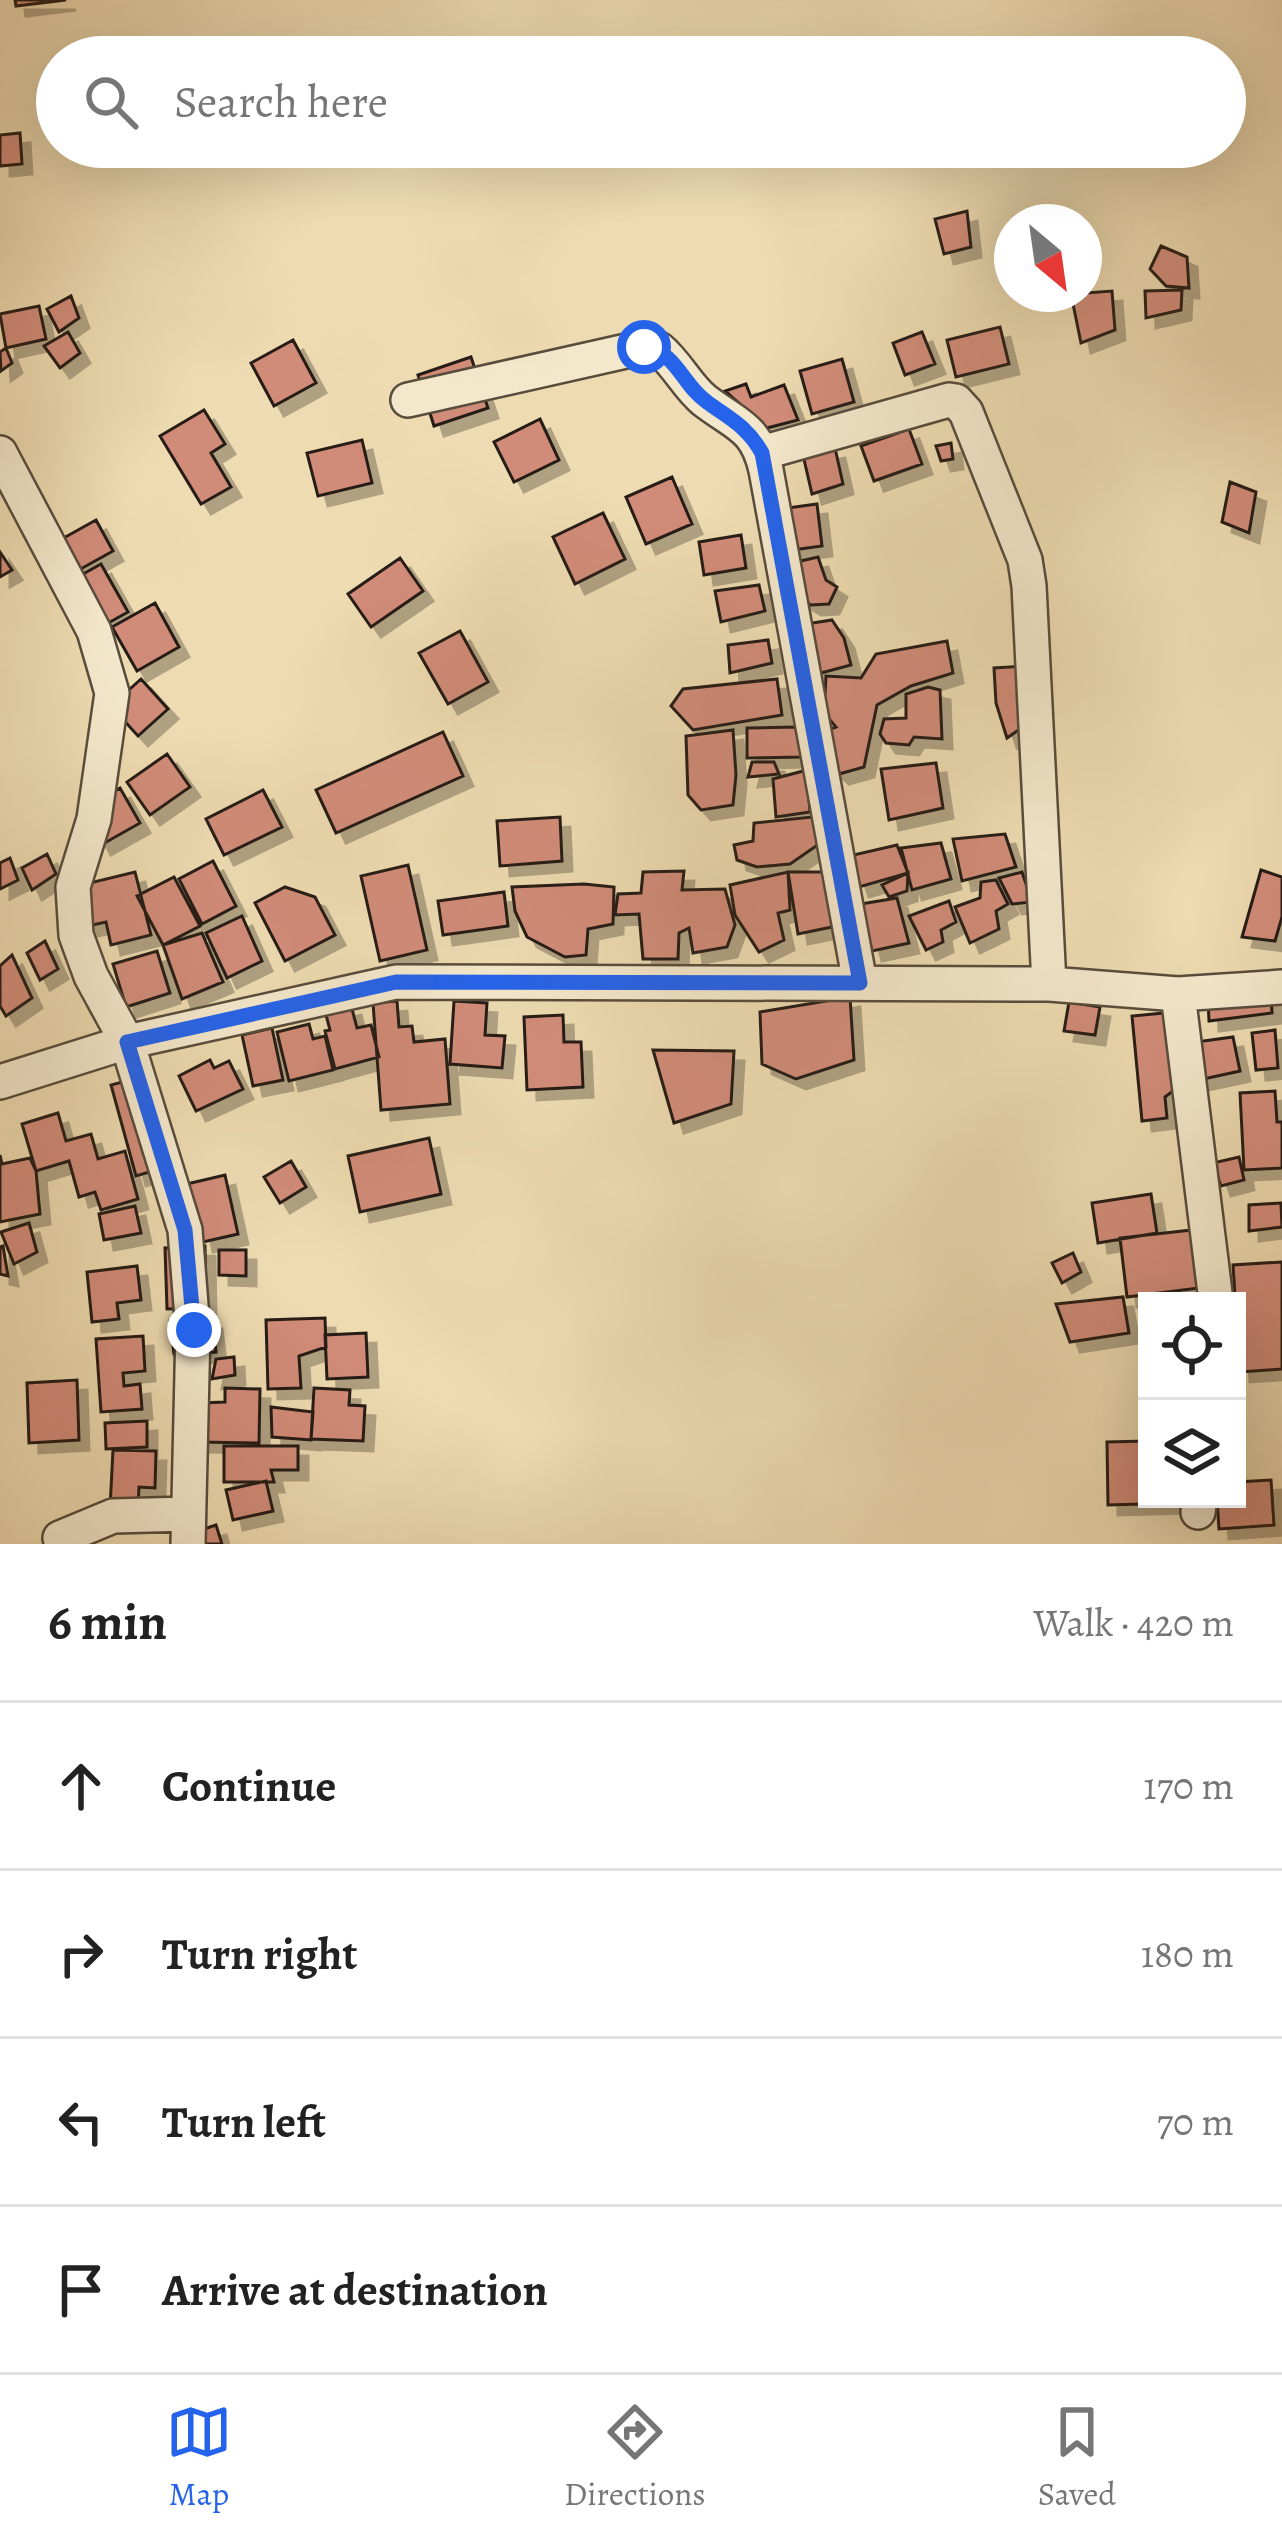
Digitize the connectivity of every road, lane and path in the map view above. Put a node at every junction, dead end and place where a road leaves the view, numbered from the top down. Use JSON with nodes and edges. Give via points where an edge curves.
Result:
{"nodes":[{"id":1,"x":408,"y":400,"type":"dead end"},
{"id":2,"x":0,"y":453,"type":"edge"},
{"id":3,"x":762,"y":453,"type":"junction"},
{"id":4,"x":860,"y":983,"type":"junction"},
{"id":5,"x":1049,"y":984,"type":"junction"},
{"id":6,"x":1282,"y":987,"type":"edge"},
{"id":7,"x":1178,"y":994,"type":"junction"},
{"id":8,"x":127,"y":1042,"type":"junction"},
{"id":9,"x":0,"y":1082,"type":"edge"},
{"id":10,"x":1215,"y":1292,"type":"edge"},
{"id":11,"x":188,"y":1529,"type":"edge"},
{"id":12,"x":60,"y":1538,"type":"dead end"}],
"edges":[{"from":1,"to":3,"type":"street","via":[[659,349],[706,402],[743,424]]},
{"from":2,"to":8,"type":"street","via":[[94,632],[112,693],[94,819],[73,887],[76,935]]},
{"from":3,"to":4,"type":"street"},
{"from":3,"to":5,"type":"street","via":[[949,400],[966,412],[1028,573]]},
{"from":4,"to":5,"type":"street"},
{"from":4,"to":8,"type":"street","via":[[396,982]]},
{"from":5,"to":7,"type":"street"},
{"from":6,"to":7,"type":"street"},
{"from":7,"to":10,"type":"street"},
{"from":8,"to":9,"type":"street"},
{"from":8,"to":11,"type":"street","via":[[185,1230],[194,1330]]},
{"from":11,"to":12,"type":"street","via":[[113,1516]]}]}
